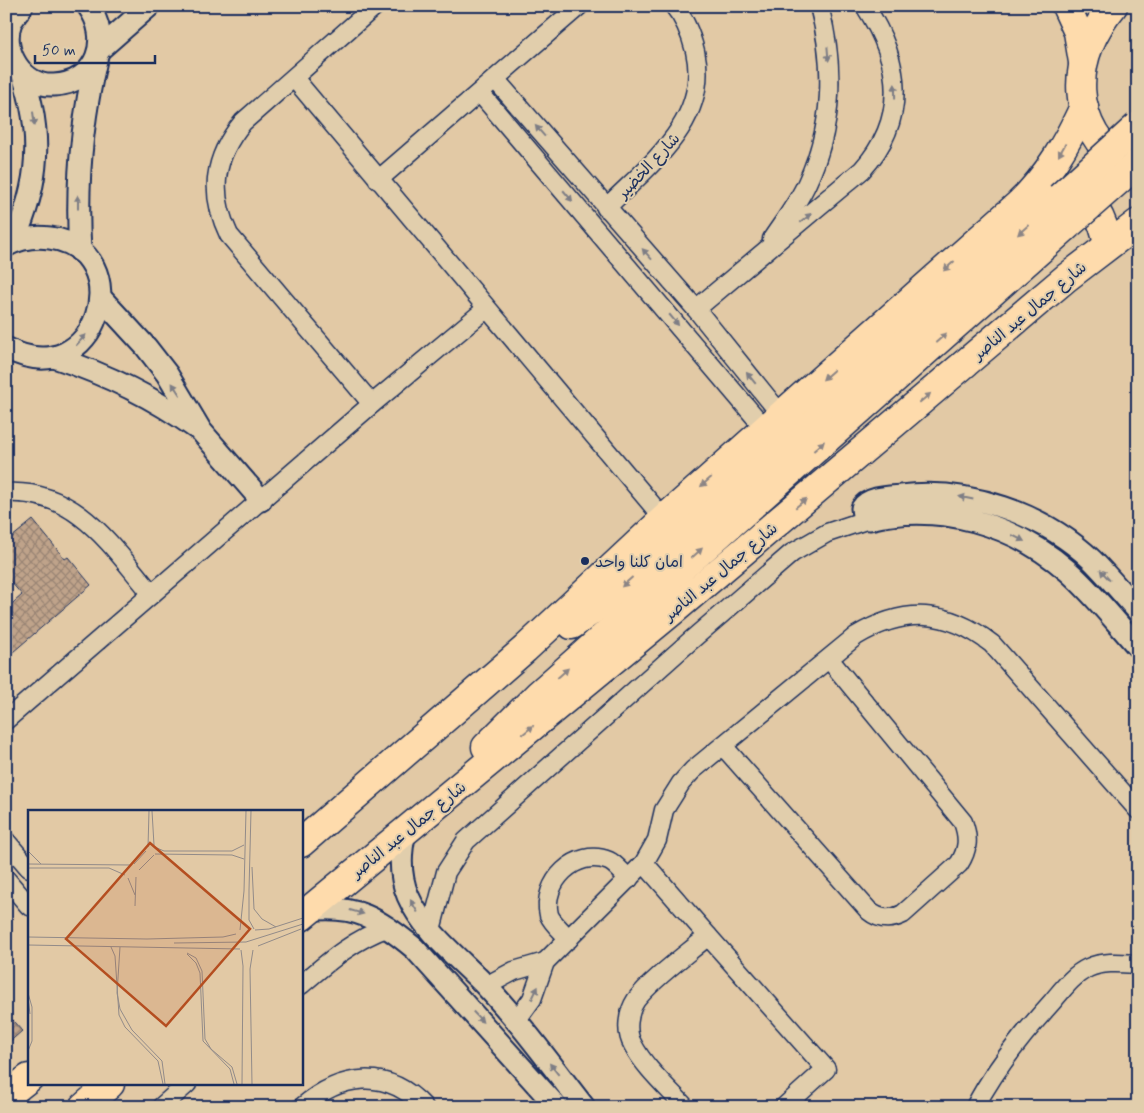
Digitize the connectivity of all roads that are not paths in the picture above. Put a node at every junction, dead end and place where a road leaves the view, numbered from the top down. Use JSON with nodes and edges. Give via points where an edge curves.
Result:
{"nodes":[{"id":1,"x":22,"y":6,"type":"edge"},
{"id":2,"x":88,"y":6,"type":"edge"},
{"id":3,"x":149,"y":6,"type":"edge"},
{"id":4,"x":375,"y":6,"type":"edge"},
{"id":5,"x":579,"y":6,"type":"edge"},
{"id":6,"x":674,"y":6,"type":"edge"},
{"id":7,"x":819,"y":6,"type":"edge"},
{"id":8,"x":865,"y":6,"type":"edge"},
{"id":9,"x":1066,"y":6,"type":"edge"},
{"id":10,"x":1113,"y":6,"type":"edge"},
{"id":11,"x":7,"y":42,"type":"edge"},
{"id":12,"x":98,"y":54,"type":"junction"},
{"id":13,"x":1083,"y":62,"type":"junction"},
{"id":14,"x":22,"y":72,"type":"junction"},
{"id":15,"x":294,"y":78,"type":"junction"},
{"id":16,"x":495,"y":79,"type":"junction"},
{"id":17,"x":480,"y":92,"type":"junction"},
{"id":18,"x":1084,"y":107,"type":"junction"},
{"id":19,"x":1138,"y":126,"type":"edge"},
{"id":20,"x":1138,"y":163,"type":"edge"},
{"id":21,"x":1138,"y":175,"type":"edge"},
{"id":22,"x":378,"y":180,"type":"junction"},
{"id":23,"x":1060,"y":197,"type":"junction"},
{"id":24,"x":606,"y":208,"type":"junction"},
{"id":25,"x":1138,"y":224,"type":"edge"},
{"id":26,"x":10,"y":244,"type":"edge"},
{"id":27,"x":1108,"y":245,"type":"junction"},
{"id":28,"x":80,"y":251,"type":"junction"},
{"id":29,"x":755,"y":260,"type":"junction"},
{"id":30,"x":101,"y":298,"type":"junction"},
{"id":31,"x":486,"y":309,"type":"junction"},
{"id":32,"x":696,"y":309,"type":"junction"},
{"id":33,"x":11,"y":354,"type":"edge"},
{"id":34,"x":54,"y":357,"type":"junction"},
{"id":35,"x":372,"y":404,"type":"junction"},
{"id":36,"x":774,"y":423,"type":"junction"},
{"id":37,"x":201,"y":431,"type":"junction"},
{"id":38,"x":6,"y":493,"type":"edge"},
{"id":39,"x":261,"y":500,"type":"junction"},
{"id":40,"x":664,"y":519,"type":"junction"},
{"id":41,"x":870,"y":519,"type":"junction"},
{"id":42,"x":152,"y":594,"type":"junction"},
{"id":43,"x":1138,"y":611,"type":"edge"},
{"id":44,"x":1138,"y":646,"type":"edge"},
{"id":45,"x":525,"y":649,"type":"junction"},
{"id":46,"x":829,"y":659,"type":"junction"},
{"id":47,"x":6,"y":720,"type":"edge"},
{"id":48,"x":723,"y":746,"type":"junction"},
{"id":49,"x":460,"y":786,"type":"junction"},
{"id":50,"x":1138,"y":810,"type":"edge"},
{"id":51,"x":405,"y":832,"type":"junction"},
{"id":52,"x":6,"y":842,"type":"edge"},
{"id":53,"x":302,"y":842,"type":"edge"},
{"id":54,"x":644,"y":863,"type":"junction"},
{"id":55,"x":28,"y":867,"type":"edge"},
{"id":56,"x":629,"y":879,"type":"junction"},
{"id":57,"x":10,"y":890,"type":"edge"},
{"id":58,"x":28,"y":905,"type":"edge"},
{"id":59,"x":305,"y":914,"type":"edge"},
{"id":60,"x":389,"y":927,"type":"junction"},
{"id":61,"x":431,"y":930,"type":"junction"},
{"id":62,"x":708,"y":936,"type":"junction"},
{"id":63,"x":569,"y":939,"type":"junction"},
{"id":64,"x":414,"y":948,"type":"junction"},
{"id":65,"x":545,"y":962,"type":"junction"},
{"id":66,"x":1138,"y":964,"type":"edge"},
{"id":67,"x":302,"y":984,"type":"edge"},
{"id":68,"x":486,"y":986,"type":"junction"},
{"id":69,"x":516,"y":1021,"type":"junction"},
{"id":70,"x":496,"y":1037,"type":"junction"},
{"id":71,"x":28,"y":1079,"type":"edge"},
{"id":72,"x":108,"y":1086,"type":"edge"},
{"id":73,"x":185,"y":1086,"type":"edge"},
{"id":74,"x":6,"y":1096,"type":"edge"},
{"id":75,"x":84,"y":1107,"type":"edge"},
{"id":76,"x":161,"y":1107,"type":"edge"},
{"id":77,"x":302,"y":1107,"type":"edge"},
{"id":78,"x":424,"y":1107,"type":"edge"},
{"id":79,"x":557,"y":1107,"type":"edge"},
{"id":80,"x":584,"y":1107,"type":"edge"},
{"id":81,"x":685,"y":1107,"type":"edge"},
{"id":82,"x":784,"y":1107,"type":"edge"},
{"id":83,"x":975,"y":1107,"type":"edge"}],
"edges":[{"from":1,"to":11,"type":"street","via":[[11,23]]},
{"from":2,"to":12,"type":"street","via":[[101,32]]},
{"from":3,"to":12,"type":"street"},
{"from":4,"to":15,"type":"street"},
{"from":5,"to":16,"type":"street"},
{"from":6,"to":24,"type":"street","name":"شارع الخضير","via":[[686,25],[697,58],[692,108],[675,139]]},
{"from":7,"to":29,"type":"street","one_way":true,"via":[[830,74],[822,142],[806,185]]},
{"from":29,"to":8,"type":"street","one_way":true,"via":[[862,170],[890,128],[896,94],[895,77],[880,33]]},
{"from":9,"to":13,"type":"main road","via":[[1078,32]]},
{"from":10,"to":13,"type":"main road","via":[[1089,42]]},
{"from":11,"to":14,"type":"street"},
{"from":12,"to":14,"type":"street","via":[[85,74],[70,82],[53,85],[36,82]]},
{"from":28,"to":12,"type":"street","one_way":true,"via":[[81,141]]},
{"from":13,"to":18,"type":"main road"},
{"from":14,"to":26,"type":"street","one_way":true,"via":[[35,120],[36,162],[31,195]]},
{"from":15,"to":22,"type":"street"},
{"from":15,"to":35,"type":"street","via":[[243,122],[232,136],[218,168],[217,202],[229,235]]},
{"from":16,"to":17,"type":"street"},
{"from":24,"to":16,"type":"street","one_way":true},
{"from":17,"to":22,"type":"street"},
{"from":17,"to":36,"type":"street","one_way":true},
{"from":18,"to":21,"type":"main road","via":[[1101,145],[1115,160]]},
{"from":18,"to":23,"type":"main road","one_way":true,"via":[[1057,158]]},
{"from":19,"to":23,"type":"main road","bridge":true},
{"from":20,"to":23,"type":"main road","bridge":true},
{"from":22,"to":31,"type":"street"},
{"from":23,"to":27,"type":"main road","via":[[1068,184],[1088,200],[1102,221]]},
{"from":23,"to":36,"type":"main road","one_way":true,"via":[[1019,204]]},
{"from":23,"to":45,"type":"main road","one_way":true,"via":[[609,598],[574,624]]},
{"from":49,"to":23,"type":"main road","one_way":true,"via":[[480,754],[518,713]]},
{"from":32,"to":24,"type":"street","one_way":true},
{"from":25,"to":27,"type":"main road","name":"شارع جمال عبد الناصر"},
{"from":26,"to":28,"type":"street","via":[[36,236],[60,239]]},
{"from":49,"to":27,"type":"main road","name":"شارع جمال عبد الناصر","one_way":true},
{"from":28,"to":30,"type":"street","via":[[95,273]]},
{"from":29,"to":32,"type":"street"},
{"from":34,"to":30,"type":"street","one_way":true,"via":[[78,345],[84,338],[95,324]]},
{"from":37,"to":30,"type":"street","one_way":true,"via":[[162,367]]},
{"from":31,"to":35,"type":"street"},
{"from":31,"to":40,"type":"street"},
{"from":36,"to":32,"type":"street","one_way":true},
{"from":33,"to":34,"type":"street","via":[[38,359]]},
{"from":34,"to":37,"type":"street","via":[[130,387]]},
{"from":35,"to":39,"type":"street"},
{"from":36,"to":40,"type":"main road","one_way":true},
{"from":37,"to":39,"type":"street"},
{"from":38,"to":42,"type":"street","via":[[35,495],[74,510],[95,528]]},
{"from":39,"to":42,"type":"street"},
{"from":40,"to":45,"type":"main road"},
{"from":43,"to":41,"type":"street","one_way":true,"via":[[1092,560],[1070,542],[1016,512],[954,496],[908,495],[866,503],[862,512]]},
{"from":41,"to":44,"type":"street","one_way":true,"via":[[899,513],[936,514],[987,523],[1044,552],[1069,572]]},
{"from":41,"to":61,"type":"street","via":[[827,533],[792,553],[466,842],[446,872]]},
{"from":42,"to":47,"type":"street"},
{"from":45,"to":53,"type":"main road"},
{"from":46,"to":48,"type":"street"},
{"from":46,"to":48,"type":"street","via":[[963,822],[967,833],[966,849],[959,864],[903,914],[882,918],[868,911]]},
{"from":46,"to":50,"type":"street","via":[[856,636],[894,618],[936,617],[969,628],[992,644]]},
{"from":48,"to":54,"type":"street","via":[[693,770],[676,791],[664,810],[657,840]]},
{"from":49,"to":51,"type":"main road","name":"شارع جمال عبد الناصر"},
{"from":51,"to":59,"type":"main road","name":"شارع جمال عبد الناصر"},
{"from":61,"to":51,"type":"street","one_way":true,"via":[[413,906],[403,883],[401,858]]},
{"from":52,"to":55,"type":"street"},
{"from":54,"to":56,"type":"street"},
{"from":54,"to":62,"type":"street"},
{"from":56,"to":63,"type":"street"},
{"from":56,"to":63,"type":"street","via":[[609,861],[595,859],[581,860],[558,876],[548,903],[550,917]]},
{"from":57,"to":58,"type":"street"},
{"from":59,"to":60,"type":"street","one_way":true,"via":[[326,908],[351,910]]},
{"from":60,"to":64,"type":"street"},
{"from":60,"to":67,"type":"street","via":[[350,946]]},
{"from":61,"to":64,"type":"street","via":[[421,930],[417,934]]},
{"from":61,"to":68,"type":"street"},
{"from":62,"to":81,"type":"street","via":[[636,1001],[628,1028],[631,1042],[639,1055]]},
{"from":62,"to":82,"type":"street","via":[[826,1069]]},
{"from":63,"to":65,"type":"street"},
{"from":64,"to":70,"type":"street","one_way":true},
{"from":65,"to":68,"type":"street","via":[[514,971]]},
{"from":69,"to":65,"type":"street","one_way":true,"via":[[535,993]]},
{"from":66,"to":83,"type":"street","via":[[1105,963],[1075,976],[1001,1063]]},
{"from":68,"to":69,"type":"street"},
{"from":69,"to":70,"type":"street"},
{"from":80,"to":69,"type":"street","one_way":true},
{"from":70,"to":79,"type":"street"},
{"from":71,"to":74,"type":"main road"},
{"from":72,"to":75,"type":"main road"},
{"from":73,"to":76,"type":"street"},
{"from":77,"to":78,"type":"street","via":[[334,1085],[370,1079],[404,1090]]}]}
